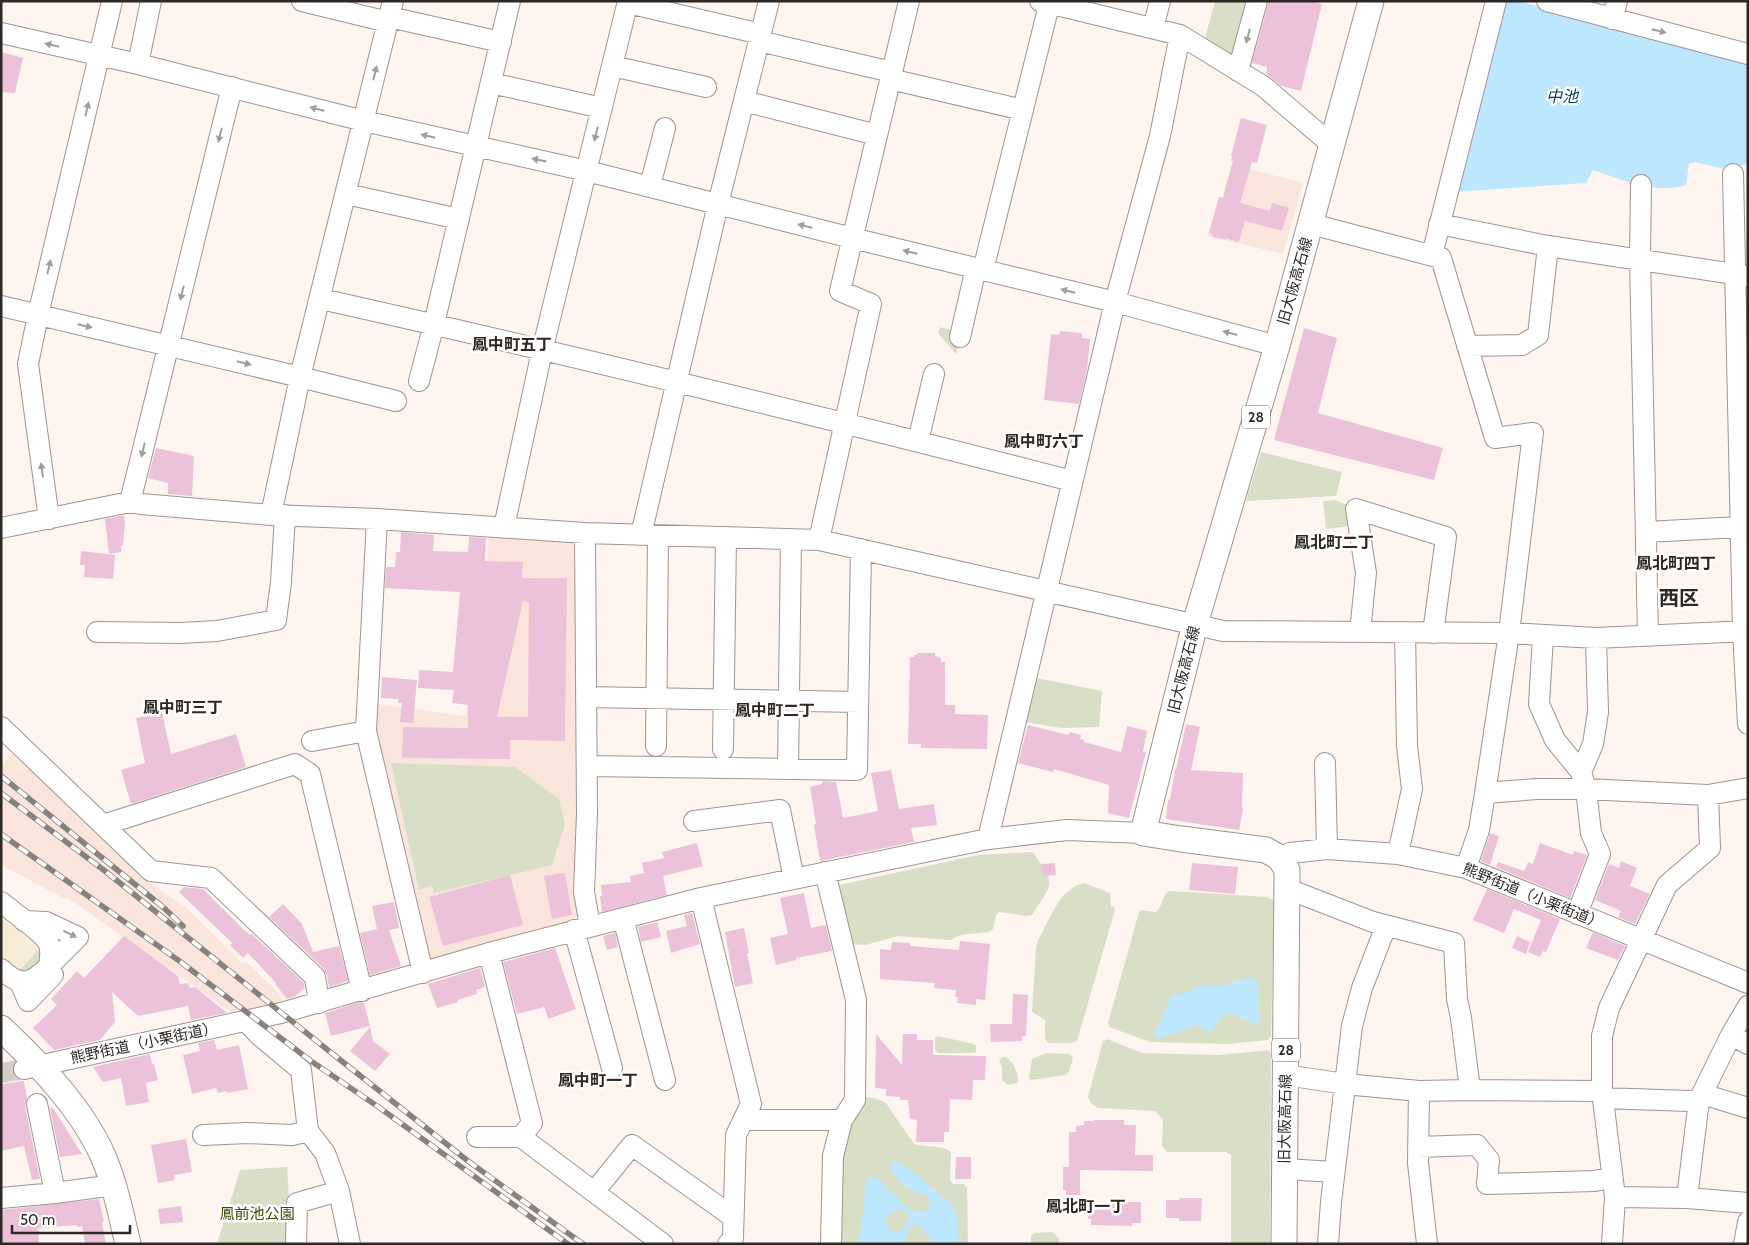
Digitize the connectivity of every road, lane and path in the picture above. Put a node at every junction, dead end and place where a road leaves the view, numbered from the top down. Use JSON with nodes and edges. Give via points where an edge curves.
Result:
{"nodes":[{"id":1,"x":112,"y":1,"type":"edge"},
{"id":2,"x":151,"y":1,"type":"edge"},
{"id":3,"x":302,"y":1,"type":"edge"},
{"id":4,"x":510,"y":1,"type":"edge"},
{"id":5,"x":769,"y":1,"type":"edge"},
{"id":6,"x":909,"y":1,"type":"edge"},
{"id":7,"x":1160,"y":1,"type":"edge"},
{"id":8,"x":1257,"y":1,"type":"edge"},
{"id":9,"x":1371,"y":1,"type":"edge"},
{"id":10,"x":1496,"y":1,"type":"edge"},
{"id":11,"x":1547,"y":1,"type":"edge"},
{"id":12,"x":628,"y":2,"type":"edge"},
{"id":13,"x":1047,"y":2,"type":"edge"},
{"id":14,"x":1615,"y":10,"type":"edge"},
{"id":15,"x":390,"y":13,"type":"edge"},
{"id":16,"x":1153,"y":28,"type":"junction"},
{"id":17,"x":1,"y":33,"type":"edge"},
{"id":18,"x":1180,"y":35,"type":"junction"},
{"id":19,"x":760,"y":37,"type":"junction"},
{"id":20,"x":501,"y":42,"type":"junction"},
{"id":21,"x":1748,"y":54,"type":"edge"},
{"id":22,"x":100,"y":56,"type":"junction"},
{"id":23,"x":138,"y":64,"type":"junction"},
{"id":24,"x":612,"y":66,"type":"junction"},
{"id":25,"x":1238,"y":71,"type":"junction"},
{"id":26,"x":891,"y":76,"type":"junction"},
{"id":27,"x":491,"y":83,"type":"junction"},
{"id":28,"x":232,"y":87,"type":"junction"},
{"id":29,"x":706,"y":87,"type":"dead end"},
{"id":30,"x":744,"y":101,"type":"junction"},
{"id":31,"x":602,"y":108,"type":"junction"},
{"id":32,"x":1023,"y":110,"type":"junction"},
{"id":33,"x":364,"y":121,"type":"junction"},
{"id":34,"x":664,"y":128,"type":"dead end"},
{"id":35,"x":877,"y":135,"type":"junction"},
{"id":36,"x":1332,"y":145,"type":"junction"},
{"id":37,"x":476,"y":146,"type":"junction"},
{"id":38,"x":587,"y":171,"type":"junction"},
{"id":39,"x":1733,"y":174,"type":"dead end"},
{"id":40,"x":1641,"y":185,"type":"dead end"},
{"id":41,"x":650,"y":186,"type":"junction"},
{"id":42,"x":346,"y":194,"type":"junction"},
{"id":43,"x":718,"y":204,"type":"junction"},
{"id":44,"x":459,"y":219,"type":"junction"},
{"id":45,"x":1311,"y":224,"type":"junction"},
{"id":46,"x":1440,"y":224,"type":"junction"},
{"id":47,"x":852,"y":238,"type":"junction"},
{"id":48,"x":1548,"y":246,"type":"junction"},
{"id":49,"x":1432,"y":255,"type":"junction"},
{"id":50,"x":1640,"y":258,"type":"junction"},
{"id":51,"x":979,"y":269,"type":"junction"},
{"id":52,"x":1742,"y":274,"type":"edge"},
{"id":53,"x":321,"y":299,"type":"junction"},
{"id":54,"x":1115,"y":302,"type":"junction"},
{"id":55,"x":1,"y":306,"type":"edge"},
{"id":56,"x":38,"y":315,"type":"junction"},
{"id":57,"x":434,"y":324,"type":"junction"},
{"id":58,"x":960,"y":337,"type":"dead end"},
{"id":59,"x":169,"y":345,"type":"junction"},
{"id":60,"x":1277,"y":346,"type":"junction"},
{"id":61,"x":1467,"y":346,"type":"junction"},
{"id":62,"x":542,"y":351,"type":"junction"},
{"id":63,"x":934,"y":374,"type":"dead end"},
{"id":64,"x":300,"y":377,"type":"junction"},
{"id":65,"x":419,"y":381,"type":"dead end"},
{"id":66,"x":677,"y":383,"type":"junction"},
{"id":67,"x":396,"y":401,"type":"dead end"},
{"id":68,"x":844,"y":422,"type":"junction"},
{"id":69,"x":918,"y":441,"type":"junction"},
{"id":70,"x":1072,"y":481,"type":"junction"},
{"id":71,"x":130,"y":502,"type":"junction"},
{"id":72,"x":278,"y":515,"type":"junction"},
{"id":73,"x":49,"y":519,"type":"junction"},
{"id":74,"x":377,"y":519,"type":"junction"},
{"id":75,"x":504,"y":527,"type":"junction"},
{"id":76,"x":1740,"y":527,"type":"junction"},
{"id":77,"x":1,"y":528,"type":"edge"},
{"id":78,"x":1646,"y":532,"type":"junction"},
{"id":79,"x":585,"y":533,"type":"junction"},
{"id":80,"x":650,"y":536,"type":"junction"},
{"id":81,"x":726,"y":538,"type":"junction"},
{"id":82,"x":791,"y":539,"type":"junction"},
{"id":83,"x":819,"y":540,"type":"junction"},
{"id":84,"x":861,"y":549,"type":"junction"},
{"id":85,"x":1047,"y":590,"type":"junction"},
{"id":86,"x":1195,"y":624,"type":"junction"},
{"id":87,"x":1745,"y":631,"type":"edge"},
{"id":88,"x":97,"y":632,"type":"dead end"},
{"id":89,"x":1360,"y":632,"type":"junction"},
{"id":90,"x":1405,"y":632,"type":"junction"},
{"id":91,"x":1433,"y":633,"type":"junction"},
{"id":92,"x":1509,"y":633,"type":"junction"},
{"id":93,"x":1544,"y":636,"type":"junction"},
{"id":94,"x":1648,"y":636,"type":"junction"},
{"id":95,"x":1596,"y":638,"type":"junction"},
{"id":96,"x":586,"y":697,"type":"junction"},
{"id":97,"x":657,"y":698,"type":"junction"},
{"id":98,"x":723,"y":699,"type":"junction"},
{"id":99,"x":790,"y":701,"type":"junction"},
{"id":100,"x":858,"y":702,"type":"junction"},
{"id":101,"x":1748,"y":724,"type":"edge"},
{"id":102,"x":1,"y":726,"type":"edge"},
{"id":103,"x":366,"y":732,"type":"junction"},
{"id":104,"x":312,"y":741,"type":"dead end"},
{"id":105,"x":656,"y":746,"type":"dead end"},
{"id":106,"x":723,"y":749,"type":"dead end"},
{"id":107,"x":1325,"y":763,"type":"dead end"},
{"id":108,"x":587,"y":766,"type":"junction"},
{"id":109,"x":788,"y":769,"type":"junction"},
{"id":110,"x":1584,"y":780,"type":"junction"},
{"id":111,"x":1748,"y":788,"type":"edge"},
{"id":112,"x":1486,"y":793,"type":"junction"},
{"id":113,"x":1708,"y":796,"type":"junction"},
{"id":114,"x":694,"y":821,"type":"dead end"},
{"id":115,"x":104,"y":825,"type":"junction"},
{"id":116,"x":1143,"y":833,"type":"junction"},
{"id":117,"x":988,"y":839,"type":"junction"},
{"id":118,"x":1327,"y":849,"type":"junction"},
{"id":119,"x":1398,"y":854,"type":"junction"},
{"id":120,"x":1280,"y":858,"type":"junction"},
{"id":121,"x":1466,"y":868,"type":"junction"},
{"id":122,"x":825,"y":872,"type":"junction"},
{"id":123,"x":794,"y":879,"type":"junction"},
{"id":124,"x":1288,"y":889,"type":"junction"},
{"id":125,"x":4,"y":897,"type":"edge"},
{"id":126,"x":701,"y":898,"type":"junction"},
{"id":127,"x":1577,"y":914,"type":"junction"},
{"id":128,"x":623,"y":918,"type":"junction"},
{"id":129,"x":1386,"y":926,"type":"junction"},
{"id":130,"x":582,"y":928,"type":"junction"},
{"id":131,"x":1641,"y":939,"type":"junction"},
{"id":132,"x":50,"y":949,"type":"junction"},
{"id":133,"x":489,"y":953,"type":"junction"},
{"id":134,"x":423,"y":973,"type":"junction"},
{"id":135,"x":7,"y":975,"type":"edge"},
{"id":136,"x":1748,"y":983,"type":"edge"},
{"id":137,"x":362,"y":991,"type":"junction"},
{"id":138,"x":319,"y":1003,"type":"junction"},
{"id":139,"x":1748,"y":1006,"type":"edge"},
{"id":140,"x":247,"y":1022,"type":"junction"},
{"id":141,"x":1,"y":1028,"type":"edge"},
{"id":142,"x":1739,"y":1039,"type":"edge"},
{"id":143,"x":32,"y":1067,"type":"junction"},
{"id":144,"x":612,"y":1068,"type":"dead end"},
{"id":145,"x":1286,"y":1075,"type":"junction"},
{"id":146,"x":665,"y":1080,"type":"dead end"},
{"id":147,"x":1345,"y":1084,"type":"junction"},
{"id":148,"x":1470,"y":1090,"type":"junction"},
{"id":149,"x":1419,"y":1091,"type":"junction"},
{"id":150,"x":1602,"y":1094,"type":"junction"},
{"id":151,"x":1700,"y":1097,"type":"junction"},
{"id":152,"x":37,"y":1104,"type":"dead end"},
{"id":153,"x":1748,"y":1108,"type":"edge"},
{"id":154,"x":743,"y":1120,"type":"junction"},
{"id":155,"x":842,"y":1120,"type":"junction"},
{"id":156,"x":308,"y":1132,"type":"junction"},
{"id":157,"x":204,"y":1135,"type":"dead end"},
{"id":158,"x":477,"y":1137,"type":"dead end"},
{"id":159,"x":521,"y":1137,"type":"junction"},
{"id":160,"x":1418,"y":1147,"type":"junction"},
{"id":161,"x":1285,"y":1169,"type":"junction"},
{"id":162,"x":1334,"y":1172,"type":"junction"},
{"id":163,"x":1612,"y":1177,"type":"junction"},
{"id":164,"x":114,"y":1186,"type":"junction"},
{"id":165,"x":339,"y":1191,"type":"junction"},
{"id":166,"x":594,"y":1192,"type":"junction"},
{"id":167,"x":54,"y":1193,"type":"junction"},
{"id":168,"x":1615,"y":1196,"type":"junction"},
{"id":169,"x":1,"y":1198,"type":"edge"},
{"id":170,"x":1687,"y":1198,"type":"junction"},
{"id":171,"x":1748,"y":1203,"type":"edge"},
{"id":172,"x":733,"y":1217,"type":"junction"},
{"id":173,"x":1748,"y":1222,"type":"edge"},
{"id":174,"x":128,"y":1244,"type":"edge"},
{"id":175,"x":296,"y":1244,"type":"edge"},
{"id":176,"x":350,"y":1244,"type":"edge"},
{"id":177,"x":663,"y":1244,"type":"edge"},
{"id":178,"x":728,"y":1244,"type":"edge"},
{"id":179,"x":831,"y":1244,"type":"edge"},
{"id":180,"x":1284,"y":1244,"type":"edge"},
{"id":181,"x":1328,"y":1244,"type":"edge"},
{"id":182,"x":1427,"y":1244,"type":"edge"},
{"id":183,"x":1612,"y":1244,"type":"edge"},
{"id":184,"x":1744,"y":1244,"type":"edge"}],
"edges":[{"from":1,"to":22,"type":"street"},
{"from":2,"to":23,"type":"street"},
{"from":3,"to":15,"type":"street"},
{"from":4,"to":20,"type":"street"},
{"from":5,"to":19,"type":"street"},
{"from":6,"to":26,"type":"street"},
{"from":7,"to":16,"type":"street"},
{"from":8,"to":25,"type":"street","one_way":true},
{"from":9,"to":36,"type":"main road","name":"旧大阪高石線","number":"28"},
{"from":10,"to":46,"type":"street"},
{"from":11,"to":14,"type":"street"},
{"from":12,"to":19,"type":"street"},
{"from":12,"to":24,"type":"street"},
{"from":13,"to":16,"type":"street"},
{"from":13,"to":32,"type":"street"},
{"from":14,"to":21,"type":"street","one_way":true},
{"from":15,"to":20,"type":"street"},
{"from":33,"to":15,"type":"street","one_way":true},
{"from":16,"to":18,"type":"street"},
{"from":22,"to":17,"type":"street","one_way":true},
{"from":18,"to":25,"type":"street"},
{"from":18,"to":54,"type":"street","via":[[1160,136]]},
{"from":19,"to":26,"type":"street"},
{"from":19,"to":30,"type":"street"},
{"from":20,"to":27,"type":"street"},
{"from":22,"to":23,"type":"street"},
{"from":56,"to":22,"type":"street","one_way":true},
{"from":23,"to":28,"type":"street"},
{"from":24,"to":29,"type":"street"},
{"from":24,"to":31,"type":"street"},
{"from":25,"to":36,"type":"street","via":[[1263,86]]},
{"from":26,"to":32,"type":"street"},
{"from":26,"to":35,"type":"street"},
{"from":27,"to":31,"type":"street"},
{"from":27,"to":37,"type":"street"},
{"from":33,"to":28,"type":"street","one_way":true},
{"from":28,"to":59,"type":"street","one_way":true},
{"from":30,"to":35,"type":"street"},
{"from":30,"to":43,"type":"street"},
{"from":31,"to":38,"type":"street","one_way":true},
{"from":32,"to":51,"type":"street"},
{"from":37,"to":33,"type":"street","one_way":true},
{"from":33,"to":42,"type":"street"},
{"from":34,"to":41,"type":"street"},
{"from":35,"to":47,"type":"street"},
{"from":36,"to":45,"type":"main road","name":"旧大阪高石線","number":"28"},
{"from":38,"to":37,"type":"street","one_way":true},
{"from":37,"to":44,"type":"street"},
{"from":38,"to":41,"type":"street"},
{"from":38,"to":62,"type":"street"},
{"from":39,"to":52,"type":"street"},
{"from":40,"to":50,"type":"street"},
{"from":41,"to":43,"type":"street"},
{"from":42,"to":44,"type":"street"},
{"from":42,"to":53,"type":"street"},
{"from":47,"to":43,"type":"street","one_way":true},
{"from":43,"to":66,"type":"street"},
{"from":44,"to":57,"type":"street"},
{"from":45,"to":49,"type":"street"},
{"from":45,"to":60,"type":"main road","name":"旧大阪高石線","number":"28"},
{"from":46,"to":48,"type":"street"},
{"from":46,"to":49,"type":"street"},
{"from":51,"to":47,"type":"street","one_way":true},
{"from":47,"to":68,"type":"street","via":[[840,291],[872,304]]},
{"from":48,"to":50,"type":"street"},
{"from":48,"to":61,"type":"street","via":[[1538,335],[1522,346]]},
{"from":49,"to":61,"type":"street","via":[[1441,258]]},
{"from":50,"to":52,"type":"street"},
{"from":50,"to":78,"type":"street"},
{"from":54,"to":51,"type":"street","one_way":true},
{"from":51,"to":58,"type":"street"},
{"from":52,"to":76,"type":"street"},
{"from":53,"to":57,"type":"street"},
{"from":53,"to":64,"type":"street"},
{"from":60,"to":54,"type":"street","one_way":true},
{"from":54,"to":70,"type":"street"},
{"from":55,"to":56,"type":"street"},
{"from":56,"to":59,"type":"street","one_way":true},
{"from":73,"to":56,"type":"street","one_way":true,"via":[[28,364]]},
{"from":57,"to":62,"type":"street"},
{"from":57,"to":65,"type":"street"},
{"from":59,"to":64,"type":"street","one_way":true},
{"from":59,"to":71,"type":"street","one_way":true},
{"from":60,"to":86,"type":"main road","name":"旧大阪高石線","number":"28"},
{"from":61,"to":92,"type":"street","via":[[1495,438],[1533,433]]},
{"from":62,"to":66,"type":"street"},
{"from":62,"to":75,"type":"street"},
{"from":63,"to":69,"type":"street"},
{"from":64,"to":67,"type":"street"},
{"from":64,"to":72,"type":"street"},
{"from":66,"to":68,"type":"street"},
{"from":66,"to":80,"type":"street"},
{"from":68,"to":69,"type":"street"},
{"from":68,"to":83,"type":"street"},
{"from":69,"to":70,"type":"street"},
{"from":70,"to":85,"type":"street"},
{"from":71,"to":72,"type":"street"},
{"from":71,"to":73,"type":"street"},
{"from":72,"to":74,"type":"street"},
{"from":72,"to":88,"type":"street","via":[[281,582],[276,620],[218,631]]},
{"from":73,"to":77,"type":"street"},
{"from":74,"to":75,"type":"street"},
{"from":74,"to":103,"type":"street"},
{"from":75,"to":79,"type":"street"},
{"from":76,"to":78,"type":"street"},
{"from":76,"to":87,"type":"street"},
{"from":78,"to":94,"type":"street"},
{"from":79,"to":80,"type":"street"},
{"from":79,"to":96,"type":"street"},
{"from":80,"to":81,"type":"street"},
{"from":80,"to":97,"type":"street"},
{"from":81,"to":82,"type":"street"},
{"from":81,"to":98,"type":"street"},
{"from":82,"to":83,"type":"street"},
{"from":82,"to":99,"type":"street"},
{"from":83,"to":84,"type":"street"},
{"from":84,"to":85,"type":"street"},
{"from":84,"to":100,"type":"street"},
{"from":85,"to":86,"type":"street"},
{"from":85,"to":117,"type":"street"},
{"from":86,"to":89,"type":"street","via":[[1223,630]]},
{"from":86,"to":116,"type":"main road","name":"旧大阪高石線","number":"28"},
{"from":87,"to":94,"type":"street"},
{"from":87,"to":101,"type":"street"},
{"from":89,"to":90,"type":"street"},
{"from":89,"to":91,"type":"street","via":[[1366,573],[1356,509],[1446,537]]},
{"from":90,"to":91,"type":"street"},
{"from":90,"to":119,"type":"street","via":[[1407,746],[1412,790]]},
{"from":91,"to":92,"type":"street"},
{"from":92,"to":93,"type":"street"},
{"from":92,"to":112,"type":"street"},
{"from":93,"to":95,"type":"street"},
{"from":93,"to":110,"type":"street","via":[[1539,704],[1555,740]]},
{"from":94,"to":95,"type":"street"},
{"from":95,"to":110,"type":"street","via":[[1598,712]]},
{"from":96,"to":97,"type":"street"},
{"from":96,"to":108,"type":"street"},
{"from":97,"to":98,"type":"street"},
{"from":97,"to":105,"type":"street"},
{"from":98,"to":99,"type":"street"},
{"from":98,"to":106,"type":"street"},
{"from":99,"to":100,"type":"street"},
{"from":99,"to":109,"type":"street"},
{"from":100,"to":109,"type":"street","via":[[857,770]]},
{"from":102,"to":115,"type":"street"},
{"from":103,"to":104,"type":"street"},
{"from":103,"to":134,"type":"street"},
{"from":107,"to":118,"type":"street"},
{"from":108,"to":109,"type":"street"},
{"from":108,"to":130,"type":"street"},
{"from":110,"to":112,"type":"street","via":[[1537,789]]},
{"from":110,"to":113,"type":"street"},
{"from":110,"to":127,"type":"street","via":[[1592,833],[1600,854]]},
{"from":111,"to":113,"type":"street"},
{"from":112,"to":121,"type":"street","via":[[1479,830]]},
{"from":113,"to":131,"type":"street","via":[[1710,848],[1667,885]]},
{"from":114,"to":123,"type":"street","via":[[780,810]]},
{"from":115,"to":137,"type":"street","via":[[295,764],[310,774]]},
{"from":115,"to":138,"type":"street","via":[[150,871],[211,878],[315,977]]},
{"from":116,"to":117,"type":"street","via":[[1067,830]]},
{"from":116,"to":120,"type":"main road","via":[[1266,850]]},
{"from":117,"to":122,"type":"street"},
{"from":118,"to":119,"type":"street","name":"熊野街道（小栗街道）"},
{"from":118,"to":120,"type":"street","name":"熊野街道（小栗街道）","via":[[1290,853]]},
{"from":119,"to":121,"type":"street","name":"熊野街道（小栗街道）"},
{"from":120,"to":124,"type":"main road","name":"旧大阪高石線","number":"28","via":[[1287,870]]},
{"from":121,"to":127,"type":"street","name":"熊野街道（小栗街道）"},
{"from":122,"to":123,"type":"street"},
{"from":122,"to":155,"type":"street","via":[[856,1000],[855,1100]]},
{"from":123,"to":126,"type":"street"},
{"from":124,"to":129,"type":"street"},
{"from":124,"to":145,"type":"main road","name":"旧大阪高石線","number":"28"},
{"from":125,"to":132,"type":"street","one_way":true},
{"from":125,"to":132,"type":"street","via":[[48,917]]},
{"from":126,"to":128,"type":"street"},
{"from":126,"to":154,"type":"street","via":[[752,1104]]},
{"from":127,"to":131,"type":"street","name":"熊野街道（小栗街道）"},
{"from":128,"to":130,"type":"street"},
{"from":128,"to":146,"type":"street"},
{"from":129,"to":147,"type":"street","via":[[1362,988],[1352,1026]]},
{"from":129,"to":148,"type":"street","via":[[1454,943],[1457,999]]},
{"from":130,"to":133,"type":"street"},
{"from":130,"to":144,"type":"street"},
{"from":131,"to":136,"type":"street","name":"熊野街道（小栗街道）"},
{"from":131,"to":150,"type":"street","via":[[1609,1008],[1602,1036]]},
{"from":132,"to":135,"type":"street","via":[[35,980]]},
{"from":133,"to":134,"type":"street"},
{"from":133,"to":159,"type":"street","via":[[532,1123]]},
{"from":134,"to":137,"type":"street"},
{"from":137,"to":138,"type":"street"},
{"from":138,"to":140,"type":"street","name":"熊野街道（小栗街道）"},
{"from":139,"to":142,"type":"street"},
{"from":140,"to":143,"type":"street","name":"熊野街道（小栗街道）"},
{"from":140,"to":156,"type":"street","via":[[301,1070]]},
{"from":141,"to":143,"type":"main road"},
{"from":142,"to":151,"type":"street"},
{"from":143,"to":164,"type":"main road","via":[[86,1124],[103,1155]]},
{"from":145,"to":147,"type":"street"},
{"from":145,"to":161,"type":"main road","name":"旧大阪高石線","number":"28"},
{"from":147,"to":149,"type":"street"},
{"from":147,"to":162,"type":"street"},
{"from":148,"to":149,"type":"street"},
{"from":148,"to":150,"type":"street"},
{"from":149,"to":160,"type":"street"},
{"from":150,"to":151,"type":"street","via":[[1688,1101]]},
{"from":150,"to":163,"type":"street"},
{"from":151,"to":153,"type":"street"},
{"from":151,"to":170,"type":"street"},
{"from":152,"to":167,"type":"street"},
{"from":154,"to":155,"type":"street"},
{"from":154,"to":172,"type":"street","via":[[736,1135]]},
{"from":155,"to":179,"type":"street","via":[[833,1156]]},
{"from":156,"to":157,"type":"street","via":[[292,1135]]},
{"from":156,"to":165,"type":"street","via":[[326,1153]]},
{"from":158,"to":159,"type":"street"},
{"from":159,"to":166,"type":"street"},
{"from":160,"to":163,"type":"street","via":[[1477,1145],[1489,1160],[1487,1184],[1595,1181]]},
{"from":160,"to":182,"type":"street"},
{"from":161,"to":162,"type":"street"},
{"from":161,"to":180,"type":"main road","name":"旧大阪高石線","number":"28"},
{"from":162,"to":181,"type":"street"},
{"from":163,"to":168,"type":"street"},
{"from":164,"to":167,"type":"street"},
{"from":164,"to":174,"type":"main road"},
{"from":165,"to":175,"type":"street","via":[[297,1203]]},
{"from":165,"to":176,"type":"street"},
{"from":166,"to":172,"type":"street","via":[[632,1145]]},
{"from":166,"to":177,"type":"street"},
{"from":167,"to":169,"type":"street"},
{"from":168,"to":170,"type":"street"},
{"from":168,"to":183,"type":"street"},
{"from":170,"to":171,"type":"street"},
{"from":172,"to":178,"type":"street","via":[[733,1238]]},
{"from":173,"to":184,"type":"street"}]}
